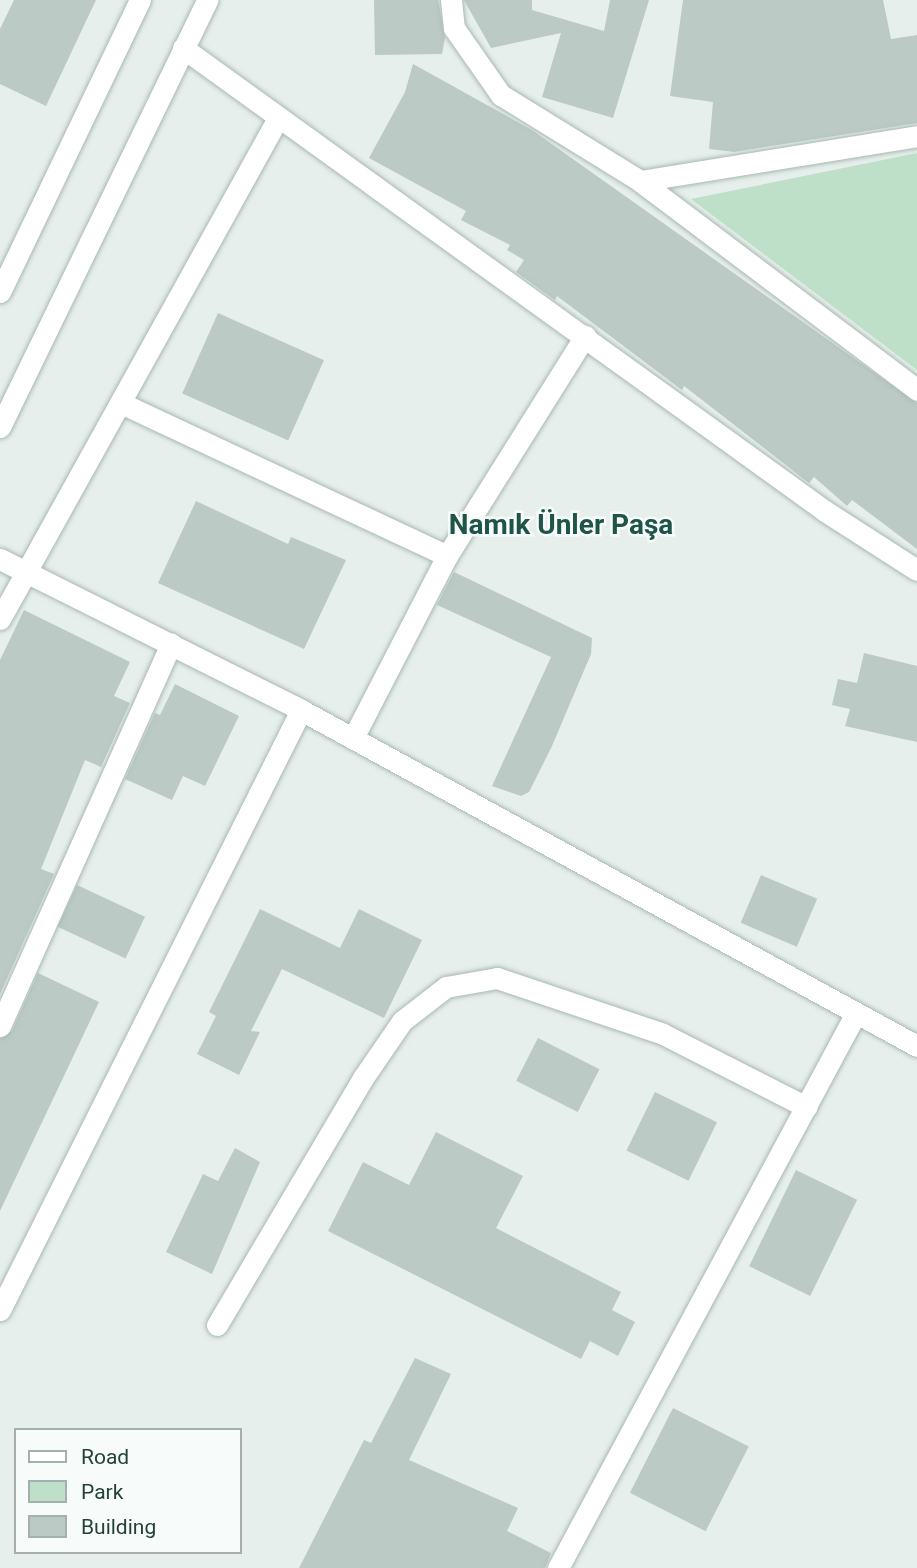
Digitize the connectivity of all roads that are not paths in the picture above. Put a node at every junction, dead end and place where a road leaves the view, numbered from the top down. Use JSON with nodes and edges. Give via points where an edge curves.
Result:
{"nodes":[{"id":1,"x":140,"y":0,"type":"edge"},
{"id":2,"x":207,"y":0,"type":"edge"},
{"id":3,"x":451,"y":0,"type":"edge"},
{"id":4,"x":183,"y":48,"type":"junction"},
{"id":5,"x":278,"y":118,"type":"junction"},
{"id":6,"x":917,"y":136,"type":"edge"},
{"id":7,"x":640,"y":181,"type":"junction"},
{"id":8,"x":0,"y":292,"type":"edge"},
{"id":9,"x":586,"y":336,"type":"junction"},
{"id":10,"x":917,"y":390,"type":"edge"},
{"id":11,"x":122,"y":404,"type":"junction"},
{"id":12,"x":0,"y":427,"type":"edge"},
{"id":13,"x":447,"y":556,"type":"junction"},
{"id":14,"x":0,"y":559,"type":"edge"},
{"id":15,"x":917,"y":569,"type":"edge"},
{"id":16,"x":23,"y":573,"type":"junction"},
{"id":17,"x":0,"y":619,"type":"edge"},
{"id":18,"x":171,"y":644,"type":"junction"},
{"id":19,"x":301,"y":710,"type":"junction"},
{"id":20,"x":353,"y":738,"type":"junction"},
{"id":21,"x":856,"y":1013,"type":"junction"},
{"id":22,"x":0,"y":1026,"type":"edge"},
{"id":23,"x":917,"y":1046,"type":"edge"},
{"id":24,"x":806,"y":1107,"type":"junction"},
{"id":25,"x":0,"y":1310,"type":"edge"},
{"id":26,"x":217,"y":1325,"type":"dead end"},
{"id":27,"x":558,"y":1568,"type":"edge"}],
"edges":[{"from":1,"to":8,"type":"street"},
{"from":2,"to":4,"type":"street"},
{"from":3,"to":7,"type":"street","via":[[454,29],[501,95]]},
{"from":4,"to":5,"type":"street"},
{"from":4,"to":12,"type":"street"},
{"from":5,"to":9,"type":"street"},
{"from":5,"to":11,"type":"street"},
{"from":6,"to":7,"type":"street"},
{"from":7,"to":10,"type":"street"},
{"from":9,"to":13,"type":"street"},
{"from":9,"to":15,"type":"street","via":[[825,511]]},
{"from":11,"to":13,"type":"street"},
{"from":11,"to":16,"type":"street"},
{"from":13,"to":20,"type":"street"},
{"from":14,"to":16,"type":"street"},
{"from":16,"to":17,"type":"street"},
{"from":16,"to":18,"type":"street"},
{"from":18,"to":19,"type":"street"},
{"from":18,"to":22,"type":"street"},
{"from":19,"to":20,"type":"street"},
{"from":19,"to":25,"type":"street"},
{"from":20,"to":21,"type":"street"},
{"from":21,"to":23,"type":"street"},
{"from":21,"to":24,"type":"street"},
{"from":24,"to":26,"type":"street","via":[[663,1034],[497,978],[446,987],[402,1021],[363,1078]]},
{"from":24,"to":27,"type":"street"}]}
